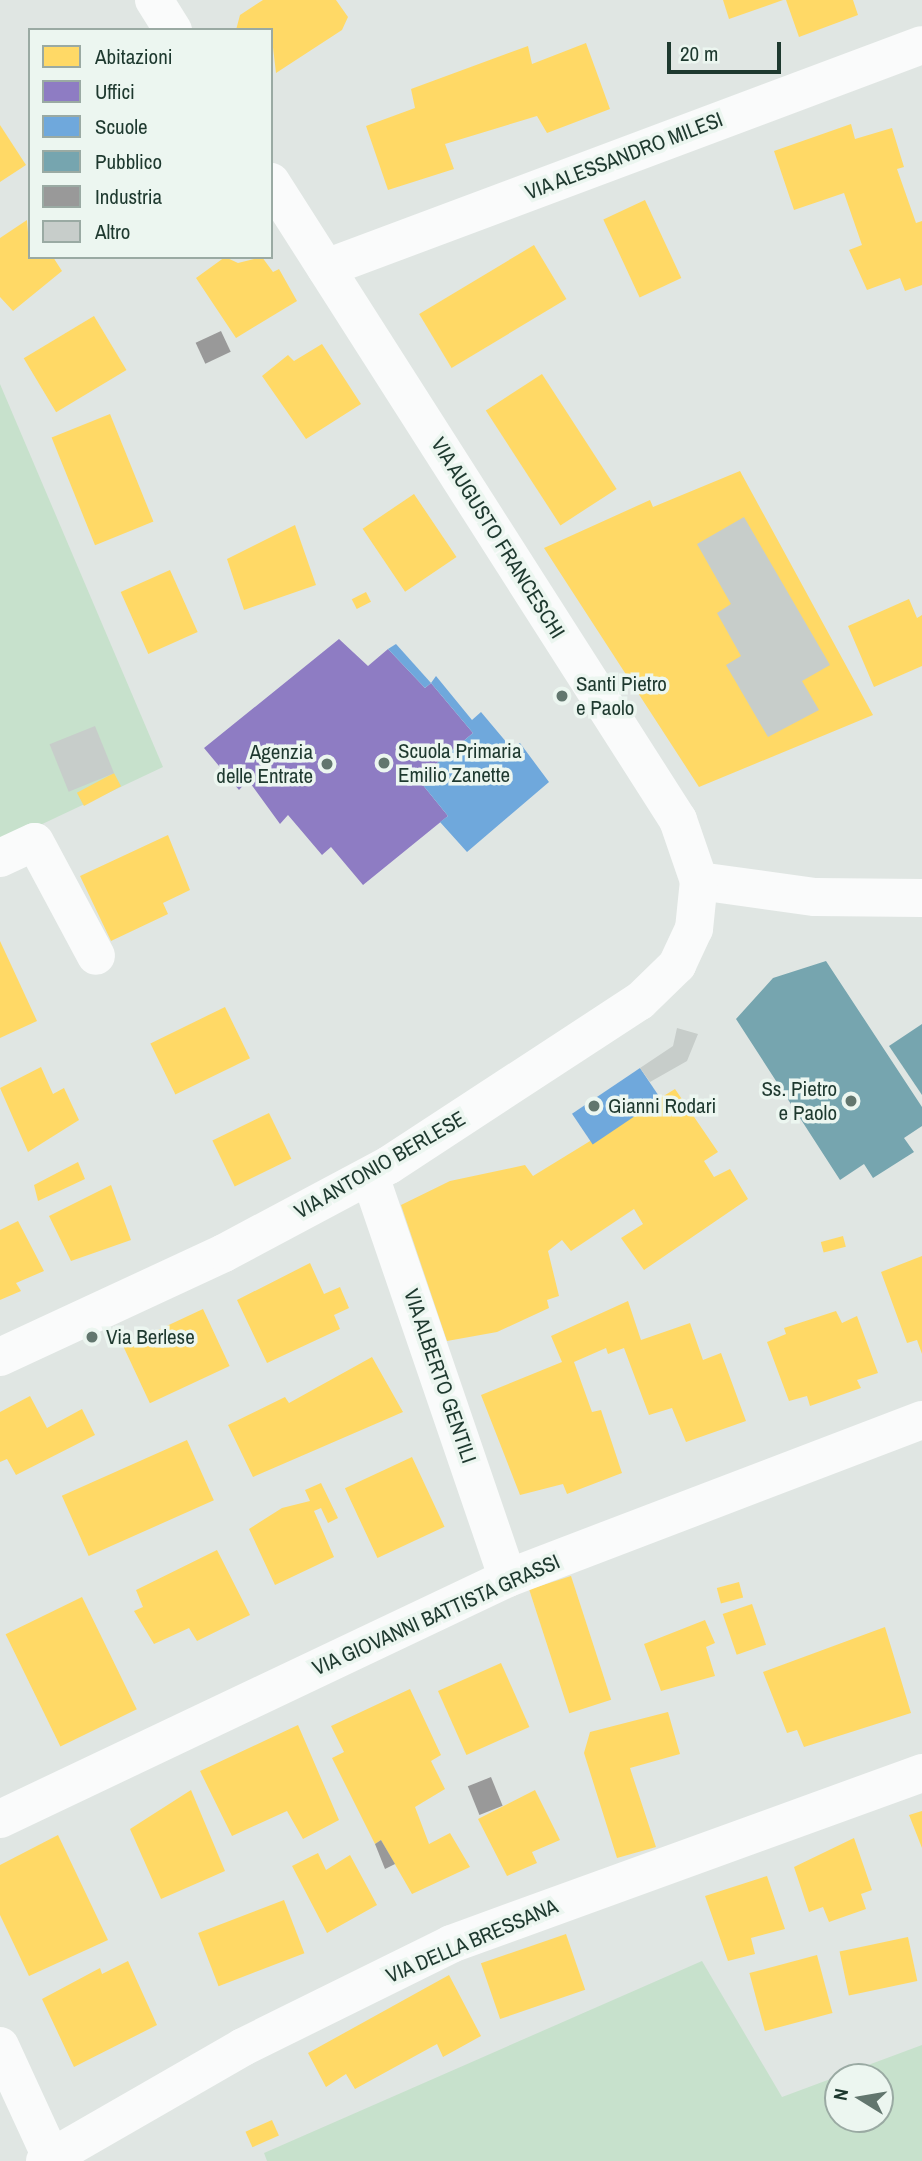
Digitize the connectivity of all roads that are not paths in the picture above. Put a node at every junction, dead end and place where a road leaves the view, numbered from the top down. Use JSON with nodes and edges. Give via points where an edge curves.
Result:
{"nodes":[{"id":1,"x":154,"y":0,"type":"edge"},
{"id":2,"x":172,"y":28,"type":"edge"},
{"id":3,"x":922,"y":45,"type":"edge"},
{"id":4,"x":273,"y":185,"type":"edge"},
{"id":5,"x":326,"y":268,"type":"junction"},
{"id":6,"x":0,"y":858,"type":"edge"},
{"id":7,"x":698,"y":892,"type":"junction"},
{"id":8,"x":922,"y":898,"type":"edge"},
{"id":9,"x":96,"y":957,"type":"dead end"},
{"id":10,"x":370,"y":1176,"type":"junction"},
{"id":11,"x":0,"y":1357,"type":"edge"},
{"id":12,"x":922,"y":1420,"type":"edge"},
{"id":13,"x":508,"y":1578,"type":"junction"},
{"id":14,"x":922,"y":1773,"type":"edge"},
{"id":15,"x":0,"y":1819,"type":"edge"},
{"id":16,"x":0,"y":2046,"type":"edge"},
{"id":17,"x":50,"y":2160,"type":"edge"}],
"edges":[{"from":1,"to":2,"type":"street"},
{"from":3,"to":5,"type":"street","name":"VIA ALESSANDRO MILESI"},
{"from":4,"to":5,"type":"street","name":"VIA AUGUSTO FRANCESCHI"},
{"from":5,"to":7,"type":"street","name":"VIA AUGUSTO FRANCESCHI","via":[[678,820]]},
{"from":6,"to":9,"type":"street","via":[[35,842]]},
{"from":7,"to":8,"type":"street"},
{"from":7,"to":10,"type":"street","name":"VIA ANTONIO BERLESE","via":[[687,949],[655,989]]},
{"from":10,"to":11,"type":"street","name":"VIA ANTONIO BERLESE","via":[[224,1254]]},
{"from":10,"to":13,"type":"street","name":"VIA ALBERTO GENTILI"},
{"from":12,"to":13,"type":"street","name":"VIA GIOVANNI BATTISTA GRASSI"},
{"from":13,"to":15,"type":"street","name":"VIA GIOVANNI BATTISTA GRASSI"},
{"from":14,"to":17,"type":"street","name":"VIA DELLA BRESSANA","via":[[452,1944],[243,2047]]},
{"from":16,"to":17,"type":"street"}]}
